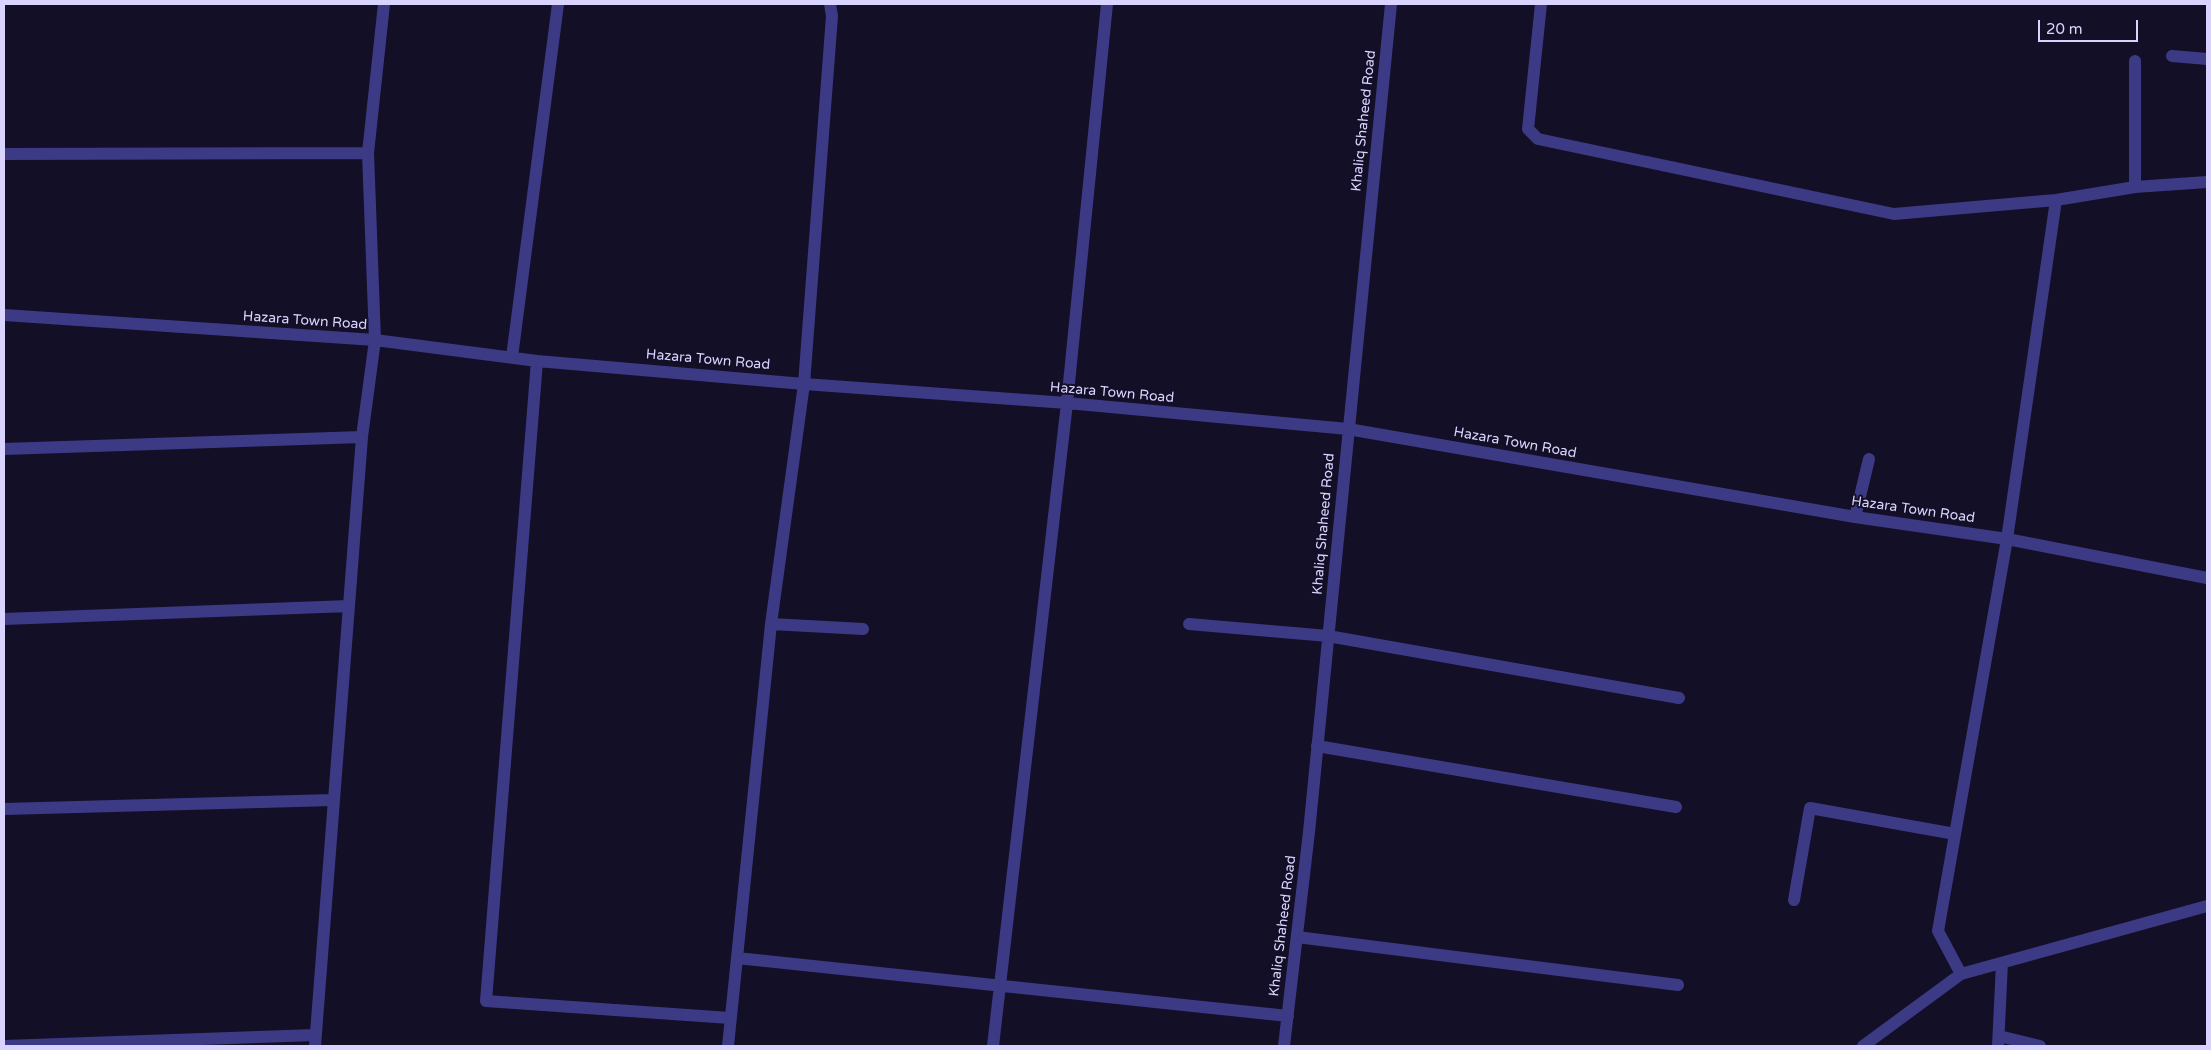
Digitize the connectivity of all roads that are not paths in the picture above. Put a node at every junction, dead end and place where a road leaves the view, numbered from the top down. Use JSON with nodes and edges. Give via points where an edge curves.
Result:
{"nodes":[{"id":1,"x":384,"y":4,"type":"edge"},
{"id":2,"x":558,"y":4,"type":"edge"},
{"id":3,"x":830,"y":4,"type":"edge"},
{"id":4,"x":1106,"y":4,"type":"edge"},
{"id":5,"x":1391,"y":4,"type":"edge"},
{"id":6,"x":1541,"y":4,"type":"edge"},
{"id":7,"x":2172,"y":56,"type":"dead end"},
{"id":8,"x":2207,"y":59,"type":"edge"},
{"id":9,"x":2135,"y":61,"type":"dead end"},
{"id":10,"x":368,"y":153,"type":"junction"},
{"id":11,"x":4,"y":154,"type":"edge"},
{"id":12,"x":2207,"y":182,"type":"edge"},
{"id":13,"x":2135,"y":187,"type":"junction"},
{"id":14,"x":2056,"y":200,"type":"junction"},
{"id":15,"x":4,"y":315,"type":"edge"},
{"id":16,"x":375,"y":340,"type":"junction"},
{"id":17,"x":512,"y":357,"type":"junction"},
{"id":18,"x":537,"y":360,"type":"junction"},
{"id":19,"x":804,"y":384,"type":"junction"},
{"id":20,"x":1067,"y":403,"type":"junction"},
{"id":21,"x":1348,"y":429,"type":"junction"},
{"id":22,"x":362,"y":437,"type":"junction"},
{"id":23,"x":4,"y":449,"type":"edge"},
{"id":24,"x":1869,"y":460,"type":"dead end"},
{"id":25,"x":1855,"y":517,"type":"junction"},
{"id":26,"x":2007,"y":539,"type":"junction"},
{"id":27,"x":2207,"y":578,"type":"edge"},
{"id":28,"x":349,"y":606,"type":"junction"},
{"id":29,"x":4,"y":619,"type":"edge"},
{"id":30,"x":771,"y":624,"type":"junction"},
{"id":31,"x":1189,"y":624,"type":"dead end"},
{"id":32,"x":863,"y":629,"type":"dead end"},
{"id":33,"x":1328,"y":636,"type":"junction"},
{"id":34,"x":1678,"y":698,"type":"dead end"},
{"id":35,"x":1317,"y":746,"type":"junction"},
{"id":36,"x":333,"y":800,"type":"junction"},
{"id":37,"x":1676,"y":807,"type":"dead end"},
{"id":38,"x":4,"y":809,"type":"edge"},
{"id":39,"x":1955,"y":834,"type":"junction"},
{"id":40,"x":1794,"y":900,"type":"dead end"},
{"id":41,"x":2207,"y":906,"type":"edge"},
{"id":42,"x":1297,"y":937,"type":"junction"},
{"id":43,"x":737,"y":958,"type":"junction"},
{"id":44,"x":2002,"y":963,"type":"junction"},
{"id":45,"x":1961,"y":974,"type":"junction"},
{"id":46,"x":1000,"y":985,"type":"junction"},
{"id":47,"x":1678,"y":985,"type":"dead end"},
{"id":48,"x":1288,"y":1016,"type":"junction"},
{"id":49,"x":730,"y":1018,"type":"junction"},
{"id":50,"x":315,"y":1041,"type":"edge"},
{"id":51,"x":1998,"y":1041,"type":"edge"},
{"id":52,"x":4,"y":1046,"type":"edge"},
{"id":53,"x":728,"y":1046,"type":"edge"},
{"id":54,"x":993,"y":1046,"type":"edge"},
{"id":55,"x":1284,"y":1046,"type":"edge"},
{"id":56,"x":1863,"y":1046,"type":"edge"},
{"id":57,"x":2040,"y":1046,"type":"edge"}],
"edges":[{"from":1,"to":10,"type":"street"},
{"from":2,"to":17,"type":"street"},
{"from":3,"to":19,"type":"street","via":[[832,16]]},
{"from":4,"to":20,"type":"street"},
{"from":5,"to":21,"type":"street","name":"Khaliq Shaheed Road"},
{"from":6,"to":14,"type":"street","via":[[1528,129],[1538,139],[1894,214]]},
{"from":7,"to":8,"type":"street"},
{"from":9,"to":13,"type":"street"},
{"from":10,"to":11,"type":"street"},
{"from":10,"to":16,"type":"street"},
{"from":12,"to":13,"type":"street"},
{"from":13,"to":14,"type":"street"},
{"from":14,"to":26,"type":"street"},
{"from":15,"to":16,"type":"street","name":"Hazara Town Road"},
{"from":16,"to":17,"type":"street","name":"Hazara Town Road"},
{"from":16,"to":22,"type":"street"},
{"from":17,"to":18,"type":"street","name":"Hazara Town Road"},
{"from":18,"to":19,"type":"street","name":"Hazara Town Road"},
{"from":18,"to":49,"type":"street","via":[[486,1001]]},
{"from":19,"to":20,"type":"street","name":"Hazara Town Road"},
{"from":19,"to":30,"type":"street"},
{"from":20,"to":21,"type":"street","name":"Hazara Town Road"},
{"from":20,"to":46,"type":"street"},
{"from":21,"to":25,"type":"street","name":"Hazara Town Road"},
{"from":21,"to":33,"type":"street","name":"Khaliq Shaheed Road"},
{"from":22,"to":23,"type":"street"},
{"from":22,"to":28,"type":"street"},
{"from":24,"to":25,"type":"street"},
{"from":25,"to":26,"type":"street","name":"Hazara Town Road"},
{"from":26,"to":27,"type":"street","name":"Hazara Town Road"},
{"from":26,"to":39,"type":"street"},
{"from":28,"to":29,"type":"street"},
{"from":28,"to":36,"type":"street"},
{"from":30,"to":32,"type":"street"},
{"from":30,"to":43,"type":"street"},
{"from":31,"to":33,"type":"street"},
{"from":33,"to":34,"type":"street"},
{"from":33,"to":35,"type":"street","name":"Khaliq Shaheed Road"},
{"from":35,"to":37,"type":"street"},
{"from":35,"to":42,"type":"street","name":"Khaliq Shaheed Road"},
{"from":36,"to":38,"type":"street"},
{"from":36,"to":50,"type":"street"},
{"from":39,"to":40,"type":"street","via":[[1810,808]]},
{"from":39,"to":45,"type":"street","via":[[1938,931]]},
{"from":41,"to":44,"type":"street"},
{"from":42,"to":47,"type":"street"},
{"from":42,"to":48,"type":"street","name":"Khaliq Shaheed Road"},
{"from":43,"to":46,"type":"street"},
{"from":43,"to":49,"type":"street"},
{"from":44,"to":45,"type":"street"},
{"from":44,"to":51,"type":"street"},
{"from":45,"to":56,"type":"street"},
{"from":46,"to":48,"type":"street"},
{"from":46,"to":54,"type":"street"},
{"from":48,"to":55,"type":"street","name":"Khaliq Shaheed Road"},
{"from":49,"to":53,"type":"street"},
{"from":50,"to":52,"type":"street"},
{"from":51,"to":57,"type":"street"}]}
